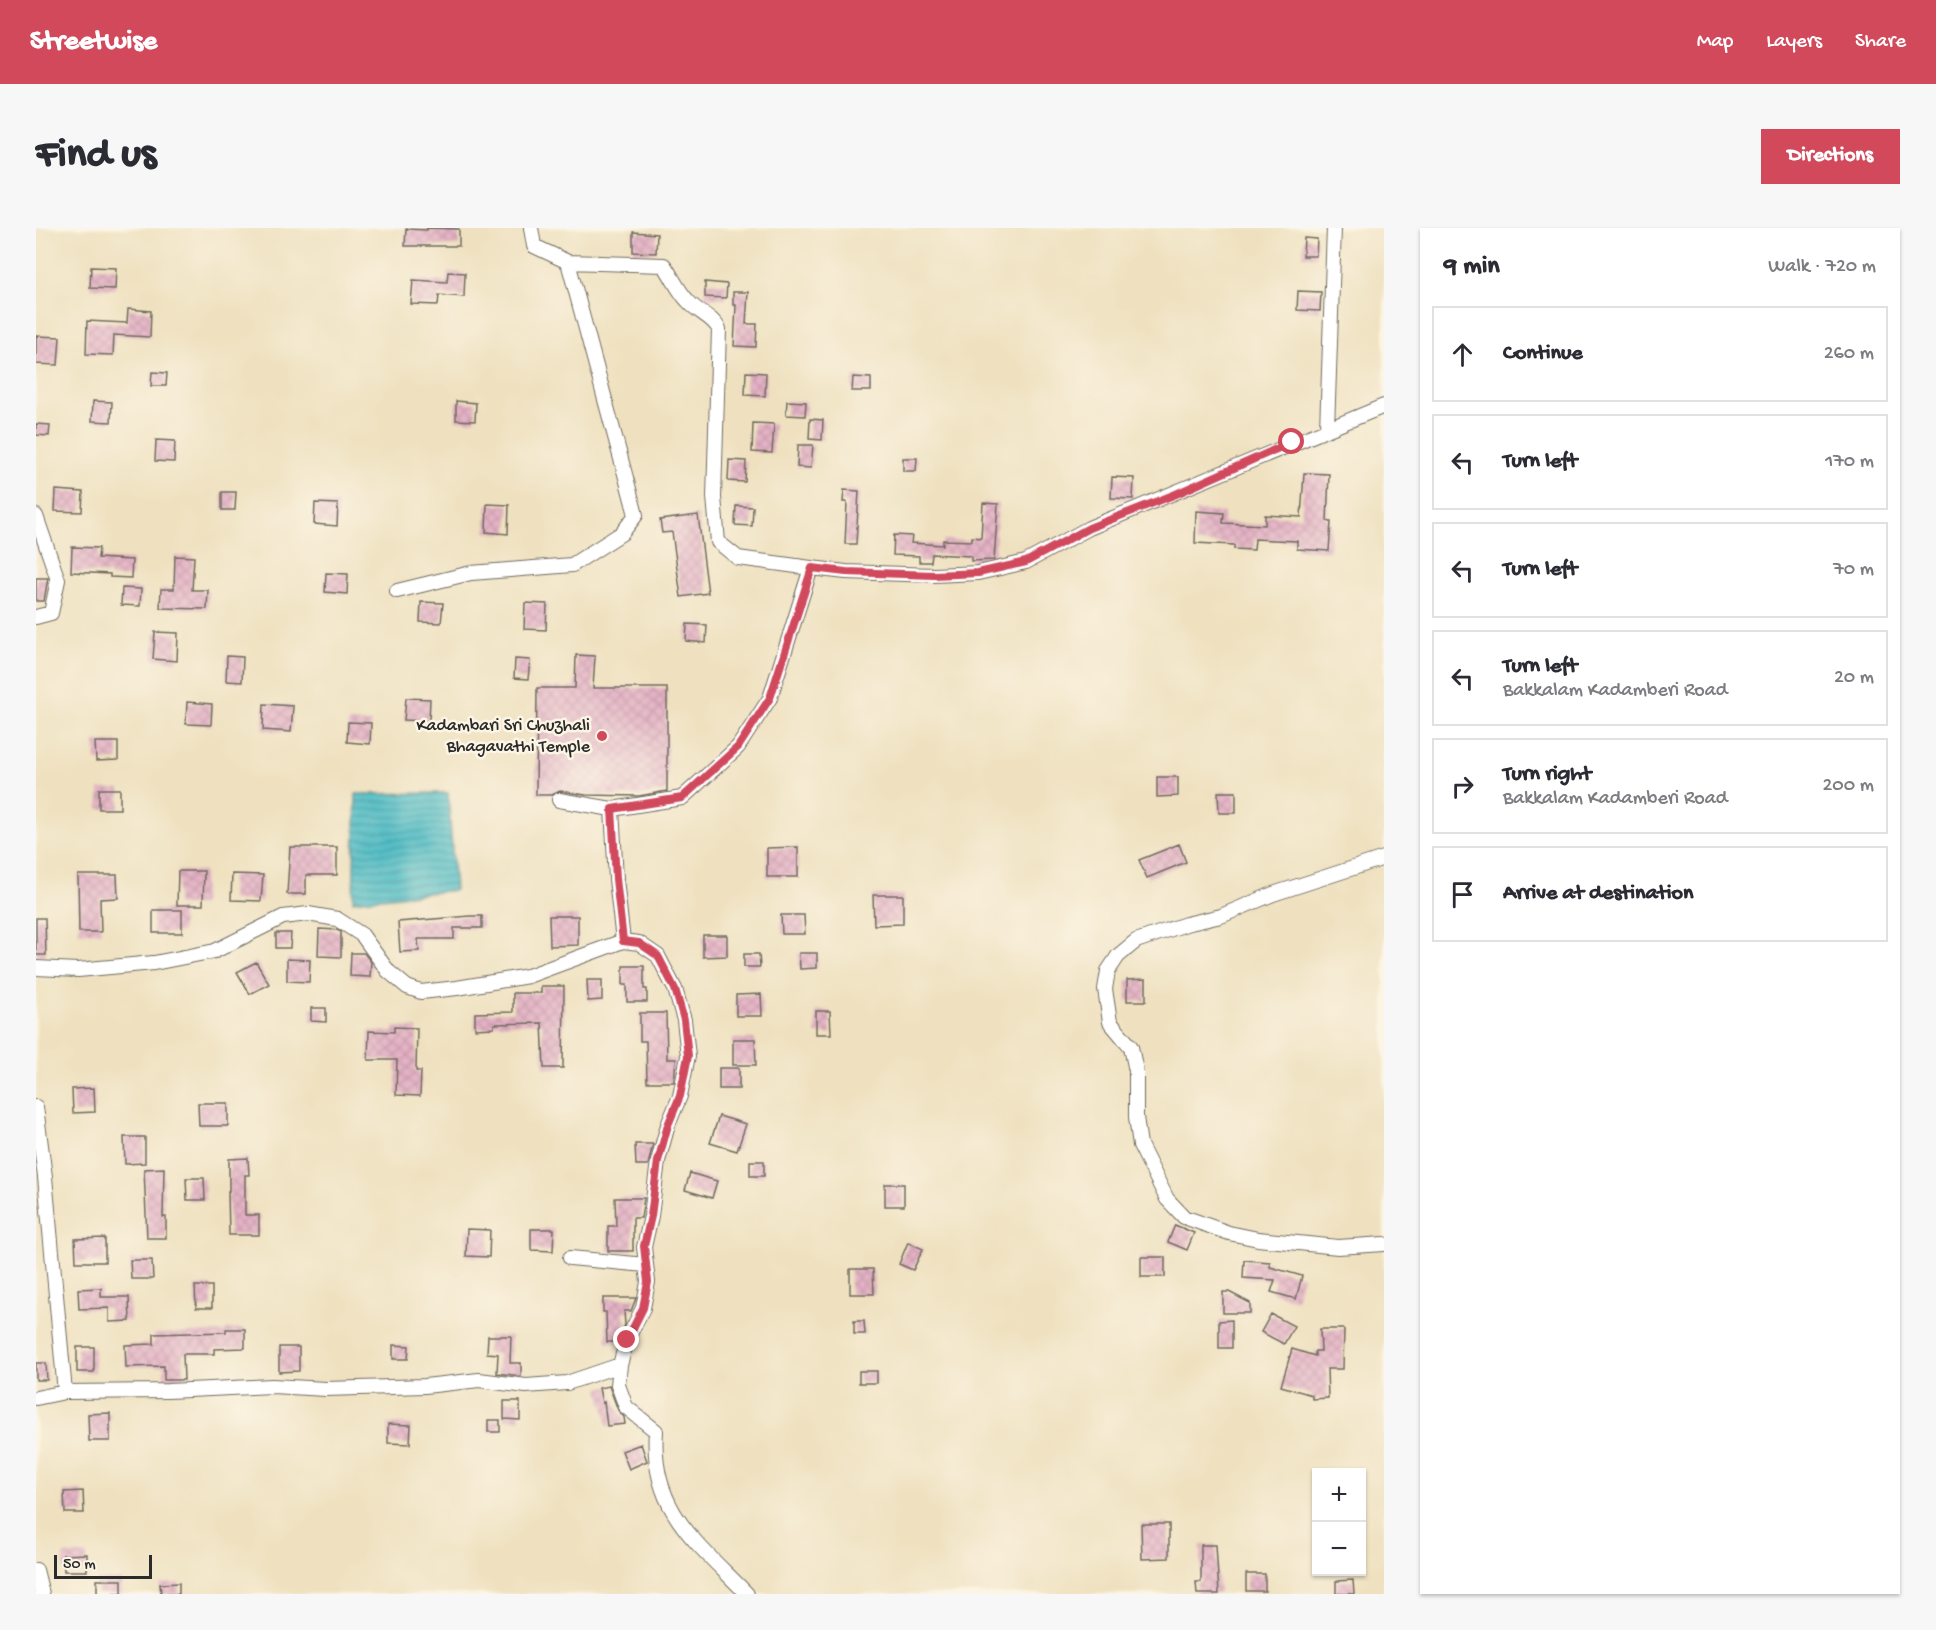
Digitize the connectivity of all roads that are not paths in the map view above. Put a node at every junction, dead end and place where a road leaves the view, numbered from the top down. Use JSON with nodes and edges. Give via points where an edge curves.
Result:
{"nodes":[{"id":1,"x":531,"y":228,"type":"edge"},
{"id":2,"x":1334,"y":228,"type":"edge"},
{"id":3,"x":568,"y":262,"type":"junction"},
{"id":4,"x":1384,"y":406,"type":"edge"},
{"id":5,"x":1327,"y":429,"type":"junction"},
{"id":6,"x":36,"y":516,"type":"edge"},
{"id":7,"x":812,"y":568,"type":"junction"},
{"id":8,"x":397,"y":591,"type":"dead end"},
{"id":9,"x":36,"y":617,"type":"edge"},
{"id":10,"x":559,"y":800,"type":"dead end"},
{"id":11,"x":612,"y":809,"type":"junction"},
{"id":12,"x":1384,"y":858,"type":"edge"},
{"id":13,"x":623,"y":941,"type":"junction"},
{"id":14,"x":36,"y":968,"type":"edge"},
{"id":15,"x":36,"y":1107,"type":"edge"},
{"id":16,"x":1384,"y":1244,"type":"edge"},
{"id":17,"x":570,"y":1258,"type":"dead end"},
{"id":18,"x":646,"y":1265,"type":"junction"},
{"id":19,"x":620,"y":1365,"type":"junction"},
{"id":20,"x":65,"y":1392,"type":"junction"},
{"id":21,"x":36,"y":1398,"type":"edge"},
{"id":22,"x":36,"y":1570,"type":"edge"},
{"id":23,"x":42,"y":1594,"type":"edge"},
{"id":24,"x":747,"y":1594,"type":"edge"}],
"edges":[{"from":1,"to":3,"type":"street","via":[[534,246]]},
{"from":2,"to":5,"type":"street"},
{"from":3,"to":7,"type":"street","via":[[664,264],[686,300],[715,320],[719,329],[714,496],[718,542],[738,558]]},
{"from":3,"to":8,"type":"street","via":[[636,515],[622,533],[572,565],[471,573]]},
{"from":4,"to":5,"type":"street"},
{"from":5,"to":7,"type":"street","via":[[1089,528],[1026,562],[978,573],[934,575]]},
{"from":6,"to":9,"type":"street","via":[[58,580],[51,613]]},
{"from":7,"to":11,"type":"street","via":[[770,698],[738,747],[682,798]]},
{"from":10,"to":11,"type":"street"},
{"from":11,"to":13,"type":"street"},
{"from":12,"to":16,"type":"street","via":[[1273,894],[1221,916],[1137,941],[1118,956],[1108,971],[1105,989],[1110,1022],[1131,1047],[1140,1145],[1167,1200],[1184,1217],[1258,1239],[1338,1247]]},
{"from":13,"to":14,"type":"street","via":[[528,975],[421,992],[407,987],[388,971],[362,934],[337,919],[308,914],[283,917],[215,951],[154,963],[78,970]]},
{"from":13,"to":18,"type":"street","via":[[639,943],[658,956],[675,989],[688,1056],[680,1096],[658,1161],[644,1246]]},
{"from":15,"to":20,"type":"street"},
{"from":17,"to":18,"type":"street"},
{"from":18,"to":19,"type":"street","via":[[648,1282],[643,1308]]},
{"from":19,"to":20,"type":"street","via":[[567,1383],[526,1386],[479,1380],[326,1389],[272,1386]]},
{"from":19,"to":24,"type":"street","via":[[618,1385],[626,1407],[656,1431],[660,1480],[673,1512],[697,1545]]},
{"from":20,"to":21,"type":"street"},
{"from":22,"to":23,"type":"street"}]}
